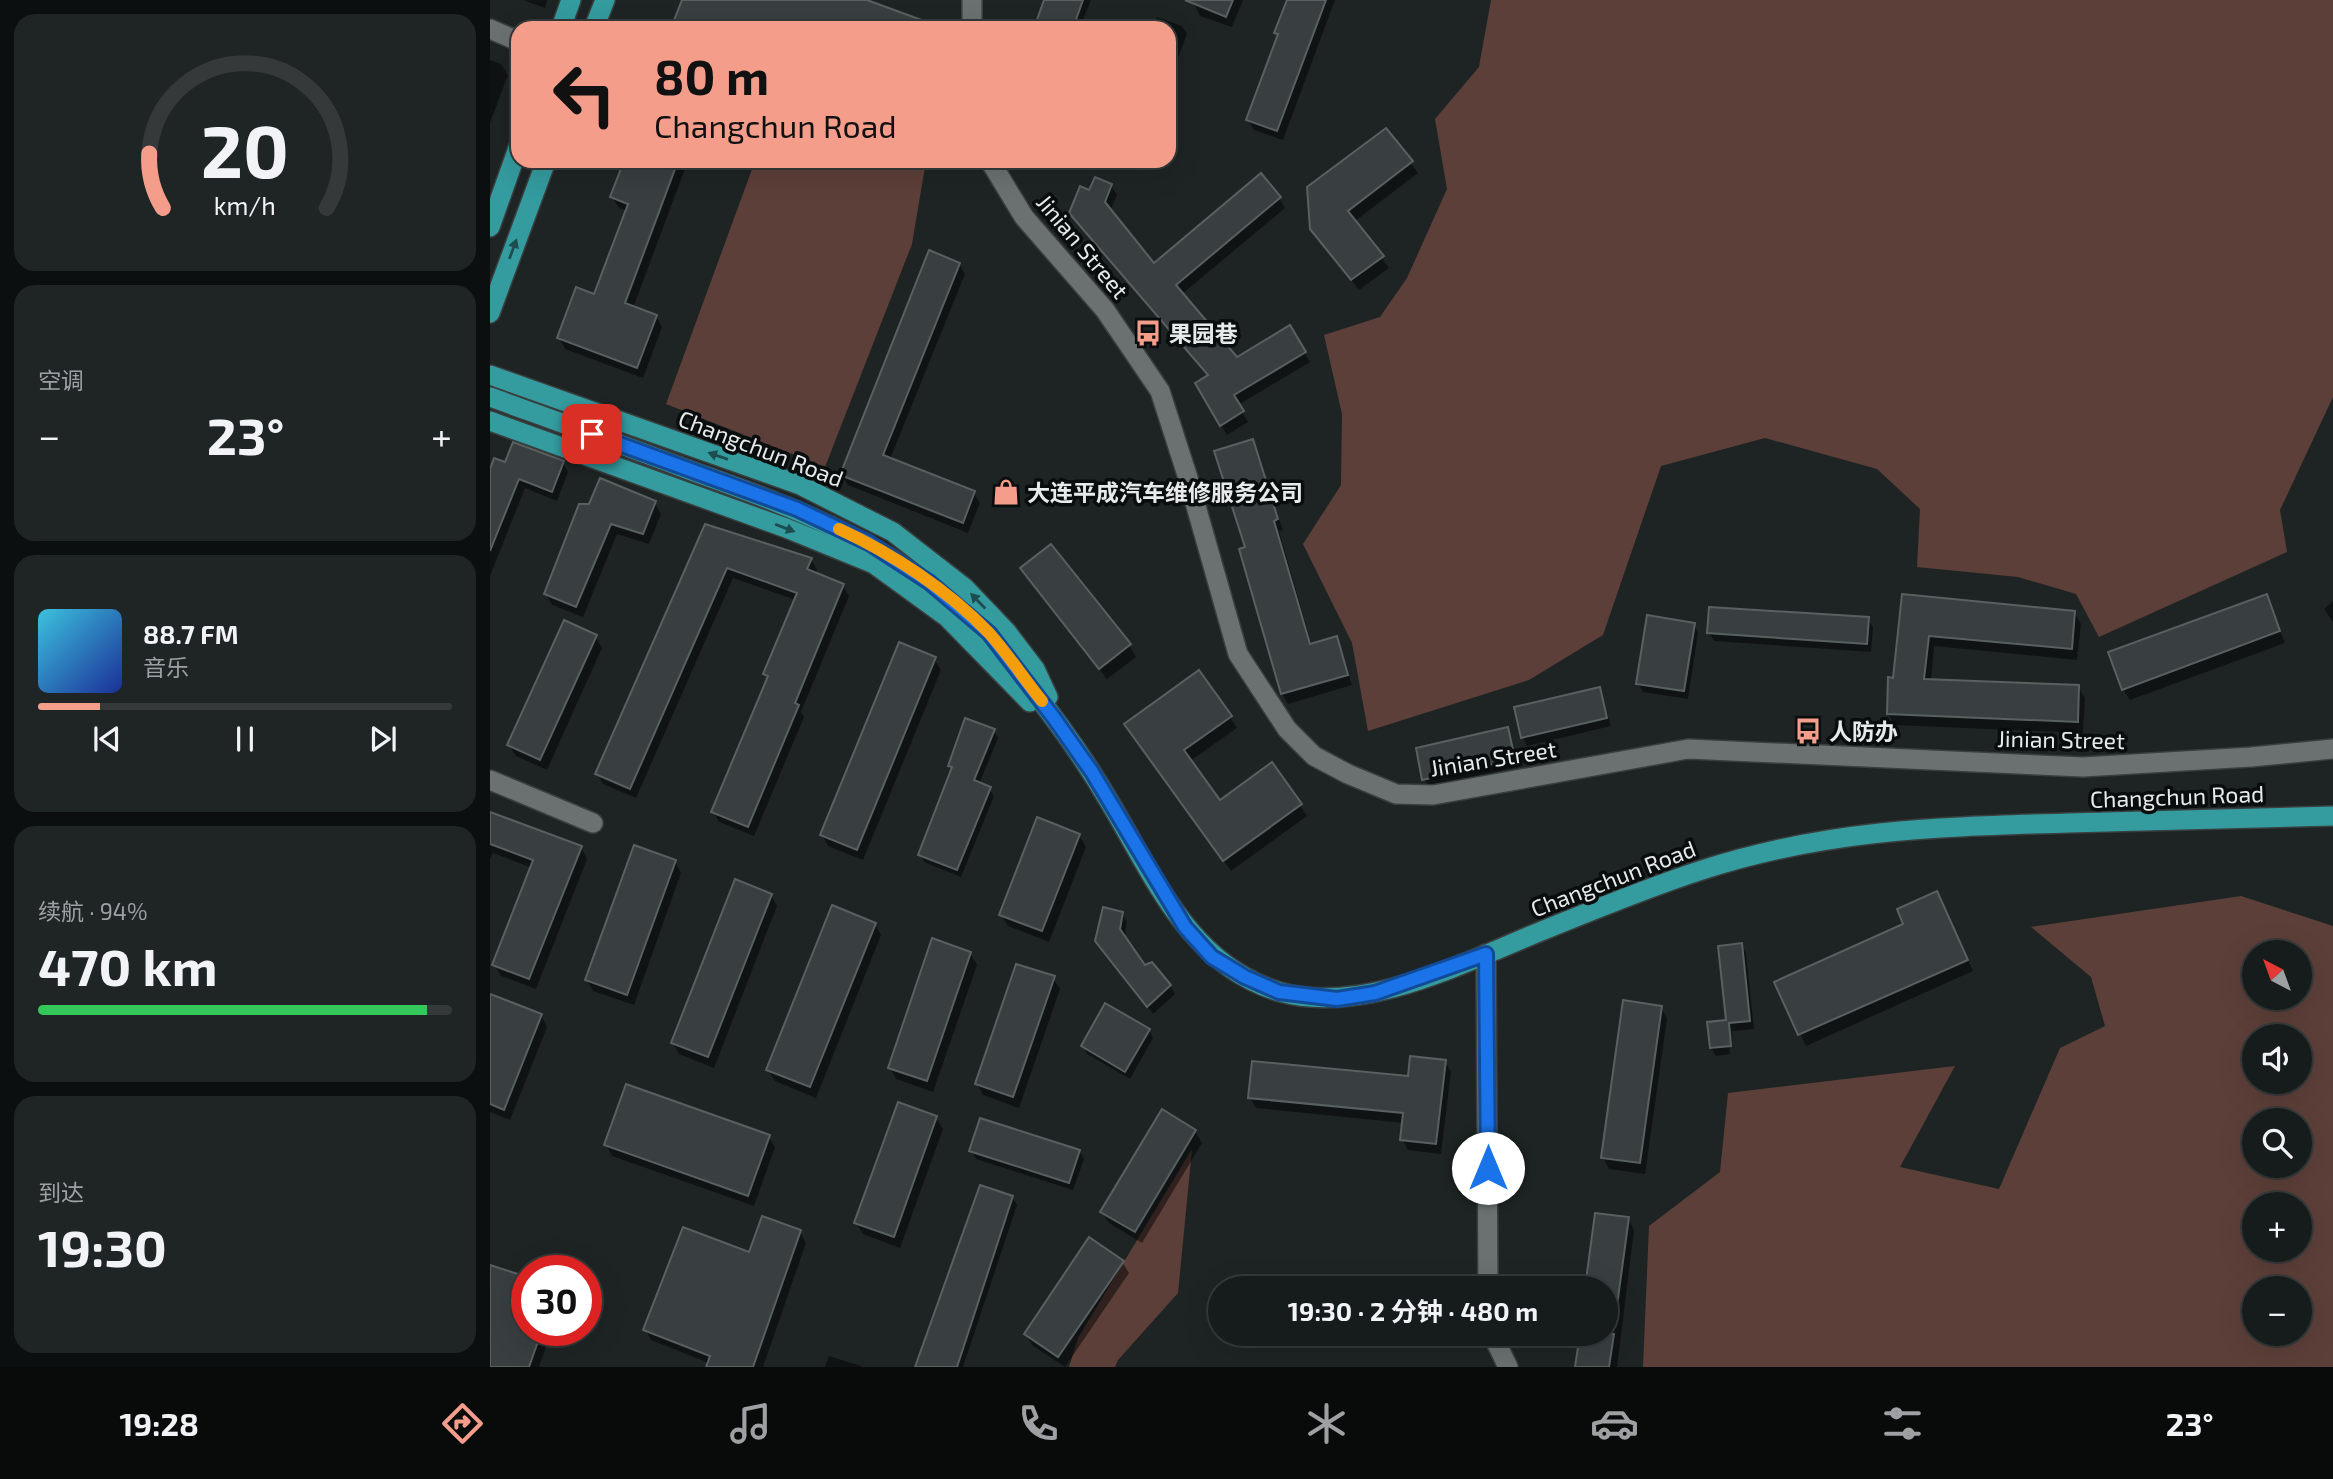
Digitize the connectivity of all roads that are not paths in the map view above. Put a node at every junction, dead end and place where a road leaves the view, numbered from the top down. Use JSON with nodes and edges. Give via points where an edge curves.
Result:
{"nodes":[{"id":1,"x":571,"y":0,"type":"edge"},
{"id":2,"x":604,"y":0,"type":"edge"},
{"id":3,"x":972,"y":0,"type":"edge"},
{"id":4,"x":564,"y":21,"type":"edge"},
{"id":5,"x":596,"y":21,"type":"edge"},
{"id":6,"x":972,"y":21,"type":"edge"},
{"id":7,"x":490,"y":29,"type":"edge"},
{"id":8,"x":511,"y":38,"type":"edge"},
{"id":9,"x":511,"y":168,"type":"edge"},
{"id":10,"x":542,"y":168,"type":"edge"},
{"id":11,"x":994,"y":168,"type":"edge"},
{"id":12,"x":490,"y":227,"type":"edge"},
{"id":13,"x":490,"y":313,"type":"edge"},
{"id":14,"x":490,"y":375,"type":"edge"},
{"id":15,"x":490,"y":397,"type":"edge"},
{"id":16,"x":490,"y":421,"type":"edge"},
{"id":17,"x":1054,"y":718,"type":"junction"},
{"id":18,"x":2333,"y":749,"type":"edge"},
{"id":19,"x":490,"y":780,"type":"edge"},
{"id":20,"x":2333,"y":816,"type":"edge"},
{"id":21,"x":593,"y":823,"type":"dead end"},
{"id":22,"x":1486,"y":954,"type":"junction"},
{"id":23,"x":1488,"y":1276,"type":"edge"},
{"id":24,"x":1498,"y":1346,"type":"edge"},
{"id":25,"x":1508,"y":1367,"type":"edge"}],
"edges":[{"from":1,"to":4,"type":"main road"},
{"from":2,"to":5,"type":"main road"},
{"from":3,"to":6,"type":"street"},
{"from":7,"to":8,"type":"street"},
{"from":9,"to":12,"type":"main road"},
{"from":13,"to":10,"type":"main road","one_way":true},
{"from":11,"to":18,"type":"street","name":"Jinian Street","via":[[1024,217],[1105,310],[1160,391],[1238,654],[1287,729],[1314,756],[1348,774],[1396,794],[1433,795],[1688,749],[2083,767]]},
{"from":17,"to":14,"type":"main road","name":"Changchun Road","one_way":true,"via":[[1035,669],[1006,631],[965,588],[893,532],[800,485]]},
{"from":15,"to":17,"type":"main road","name":"Changchun Road","via":[[797,509],[869,543],[929,582],[989,633]]},
{"from":16,"to":17,"type":"main road","one_way":true,"via":[[874,564],[947,617],[1029,701]]},
{"from":17,"to":22,"type":"main road","name":"Changchun Road","via":[[1185,927],[1212,957],[1245,977],[1279,992],[1337,999],[1375,993]]},
{"from":19,"to":21,"type":"street"},
{"from":20,"to":22,"type":"main road","name":"Changchun Road","via":[[1969,826],[1852,834],[1790,844],[1699,870]]},
{"from":22,"to":23,"type":"street"},
{"from":24,"to":25,"type":"street"}]}
